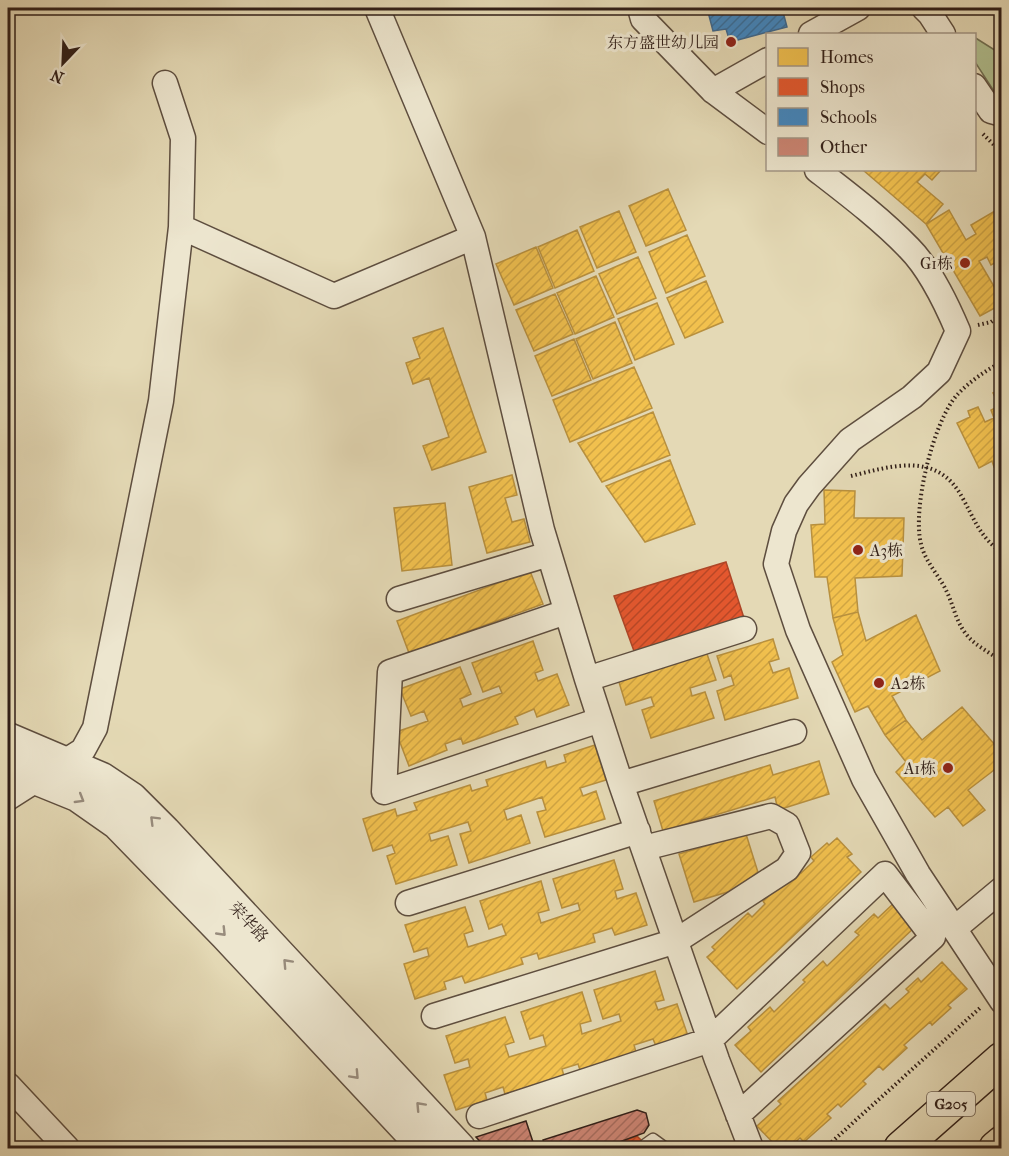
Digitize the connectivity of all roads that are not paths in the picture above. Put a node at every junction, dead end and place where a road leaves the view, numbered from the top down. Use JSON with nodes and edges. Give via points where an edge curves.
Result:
{"nodes":[{"id":1,"x":377,"y":8,"type":"edge"},
{"id":2,"x":640,"y":8,"type":"edge"},
{"id":3,"x":858,"y":8,"type":"edge"},
{"id":4,"x":924,"y":8,"type":"edge"},
{"id":5,"x":813,"y":33,"type":"edge"},
{"id":6,"x":942,"y":33,"type":"edge"},
{"id":7,"x":766,"y":61,"type":"edge"},
{"id":8,"x":165,"y":83,"type":"dead end"},
{"id":9,"x":976,"y":88,"type":"edge"},
{"id":10,"x":713,"y":92,"type":"junction"},
{"id":11,"x":1002,"y":114,"type":"edge"},
{"id":12,"x":766,"y":131,"type":"edge"},
{"id":13,"x":818,"y":171,"type":"edge"},
{"id":14,"x":181,"y":227,"type":"junction"},
{"id":15,"x":473,"y":237,"type":"junction"},
{"id":16,"x":549,"y":554,"type":"junction"},
{"id":17,"x":399,"y":599,"type":"dead end"},
{"id":18,"x":566,"y":612,"type":"junction"},
{"id":19,"x":744,"y":629,"type":"dead end"},
{"id":20,"x":587,"y":679,"type":"junction"},
{"id":21,"x":600,"y":720,"type":"junction"},
{"id":22,"x":794,"y":732,"type":"dead end"},
{"id":23,"x":8,"y":738,"type":"edge"},
{"id":24,"x":66,"y":761,"type":"junction"},
{"id":25,"x":8,"y":768,"type":"edge"},
{"id":26,"x":36,"y":780,"type":"junction"},
{"id":27,"x":621,"y":784,"type":"junction"},
{"id":28,"x":8,"y":798,"type":"edge"},
{"id":29,"x":641,"y":840,"type":"junction"},
{"id":30,"x":1002,"y":889,"type":"edge"},
{"id":31,"x":408,"y":903,"type":"dead end"},
{"id":32,"x":954,"y":929,"type":"junction"},
{"id":33,"x":676,"y":942,"type":"junction"},
{"id":34,"x":991,"y":1005,"type":"edge"},
{"id":35,"x":434,"y":1016,"type":"dead end"},
{"id":36,"x":710,"y":1040,"type":"junction"},
{"id":37,"x":1002,"y":1059,"type":"edge"},
{"id":38,"x":8,"y":1085,"type":"edge"},
{"id":39,"x":738,"y":1115,"type":"junction"},
{"id":40,"x":478,"y":1116,"type":"dead end"},
{"id":41,"x":1002,"y":1143,"type":"edge"},
{"id":42,"x":646,"y":1146,"type":"dead end"},
{"id":43,"x":67,"y":1149,"type":"edge"},
{"id":44,"x":424,"y":1149,"type":"edge"},
{"id":45,"x":460,"y":1149,"type":"edge"},
{"id":46,"x":664,"y":1149,"type":"edge"},
{"id":47,"x":752,"y":1149,"type":"edge"},
{"id":48,"x":901,"y":1149,"type":"edge"},
{"id":49,"x":996,"y":1149,"type":"edge"}],
"edges":[{"from":1,"to":15,"type":"street"},
{"from":2,"to":10,"type":"street","via":[[643,19]]},
{"from":3,"to":5,"type":"street"},
{"from":4,"to":6,"type":"street"},
{"from":7,"to":10,"type":"street"},
{"from":8,"to":14,"type":"street","via":[[183,138]]},
{"from":9,"to":11,"type":"street","via":[[991,111]]},
{"from":10,"to":12,"type":"street"},
{"from":13,"to":32,"type":"street","via":[[911,249],[945,299],[958,331],[939,372],[912,397],[850,440],[809,486],[784,531],[776,564],[798,630],[864,779]]},
{"from":14,"to":15,"type":"street","via":[[334,296]]},
{"from":14,"to":24,"type":"street","via":[[160,401],[95,728],[83,750]]},
{"from":15,"to":16,"type":"street"},
{"from":16,"to":17,"type":"street"},
{"from":16,"to":18,"type":"street"},
{"from":18,"to":20,"type":"street"},
{"from":18,"to":21,"type":"street","via":[[390,672],[384,792]]},
{"from":19,"to":20,"type":"street"},
{"from":20,"to":21,"type":"street"},
{"from":21,"to":27,"type":"street"},
{"from":22,"to":27,"type":"street"},
{"from":23,"to":24,"type":"street","name":"荣华路"},
{"from":24,"to":26,"type":"street"},
{"from":45,"to":24,"type":"street","name":"荣华路","one_way":true,"via":[[132,798]]},
{"from":25,"to":26,"type":"street","name":"荣华路"},
{"from":26,"to":28,"type":"street"},
{"from":26,"to":44,"type":"street","name":"荣华路","one_way":true,"via":[[77,796],[117,824]]},
{"from":27,"to":29,"type":"street"},
{"from":29,"to":31,"type":"street"},
{"from":29,"to":33,"type":"street"},
{"from":29,"to":33,"type":"street","via":[[771,816],[787,825],[798,853],[788,869]]},
{"from":30,"to":32,"type":"street"},
{"from":32,"to":34,"type":"street"},
{"from":33,"to":35,"type":"street"},
{"from":33,"to":36,"type":"street"},
{"from":36,"to":39,"type":"street"},
{"from":36,"to":39,"type":"street","via":[[885,874],[933,937]]},
{"from":36,"to":40,"type":"street"},
{"from":37,"to":48,"type":"highway","number":"G205"},
{"from":38,"to":43,"type":"street"},
{"from":39,"to":47,"type":"street"},
{"from":41,"to":49,"type":"highway"},
{"from":42,"to":46,"type":"lane","via":[[653,1140]]}]}
